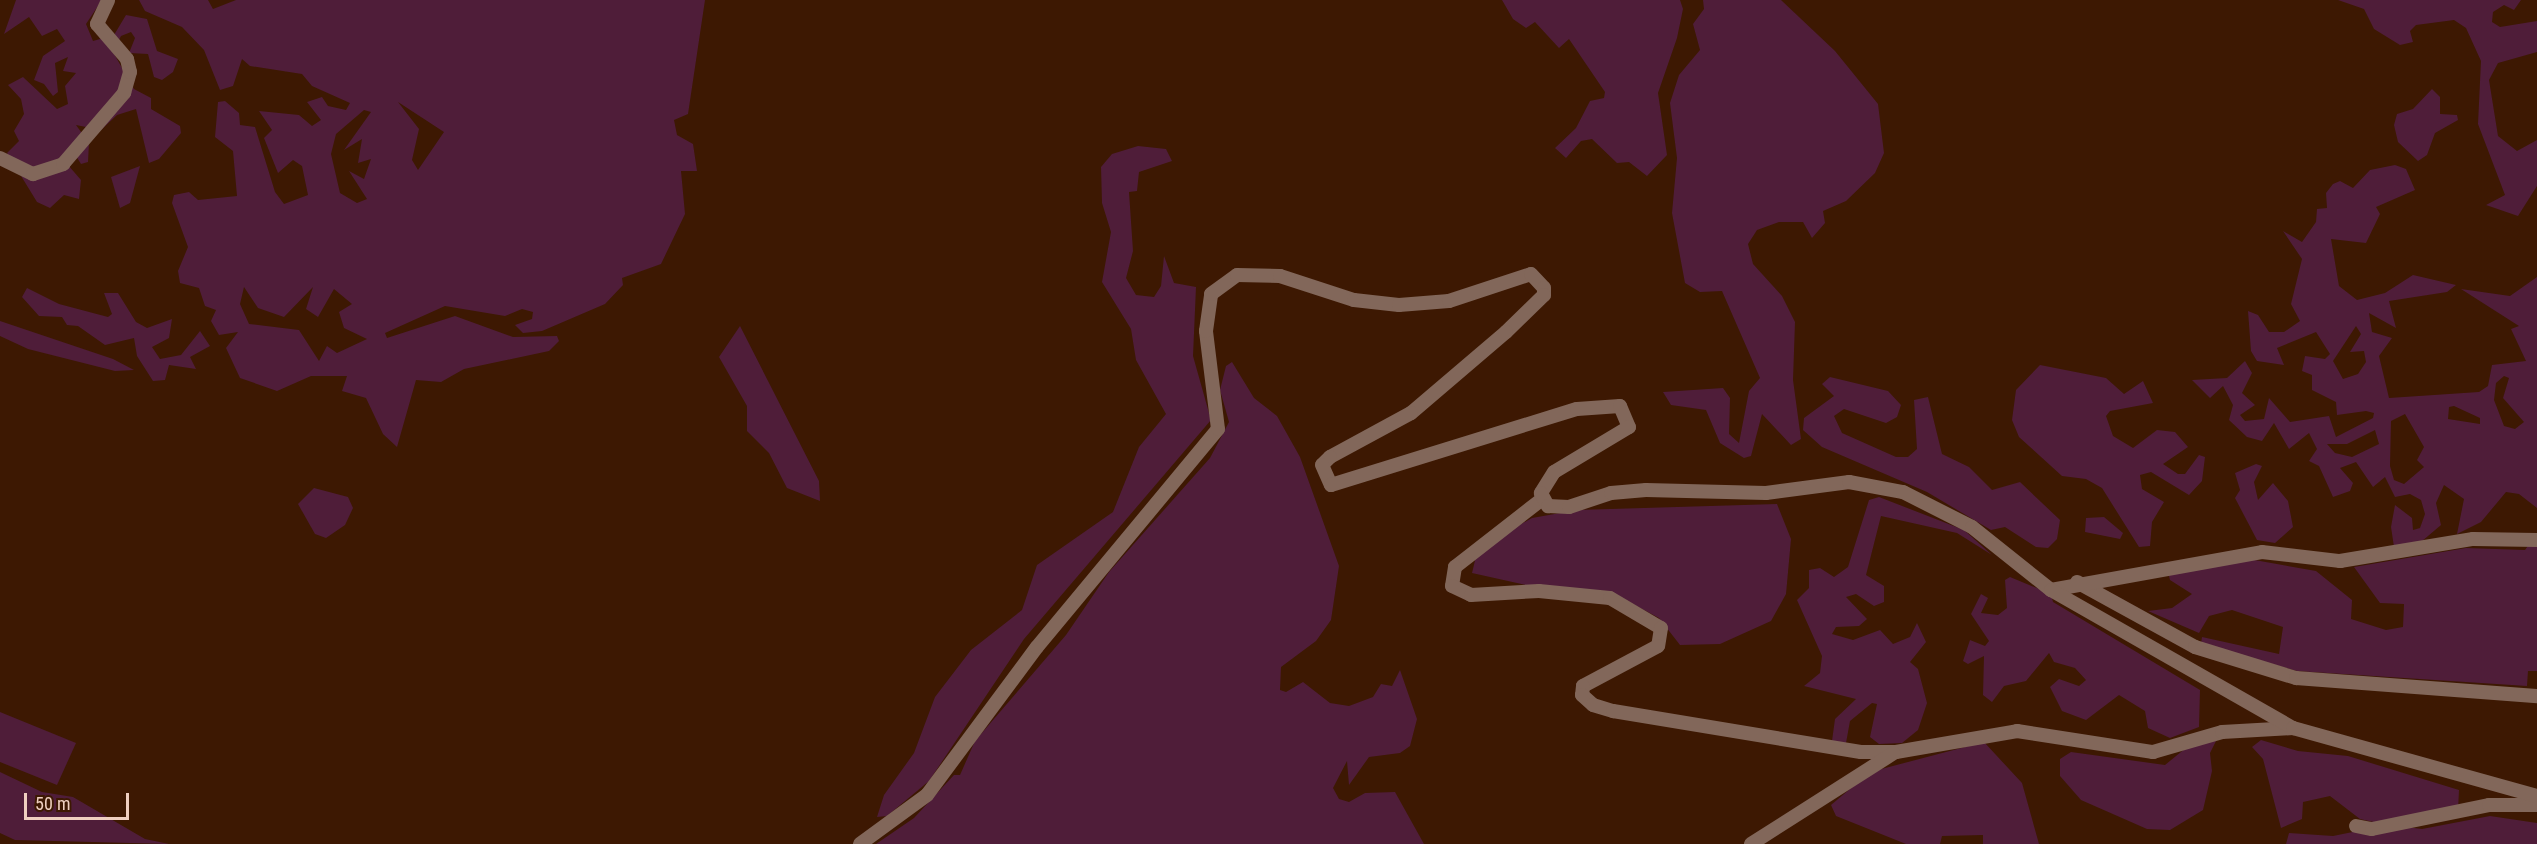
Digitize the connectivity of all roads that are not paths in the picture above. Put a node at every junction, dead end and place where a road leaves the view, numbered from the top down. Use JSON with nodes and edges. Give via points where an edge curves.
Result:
{"nodes":[{"id":1,"x":108,"y":0,"type":"edge"},
{"id":2,"x":0,"y":158,"type":"edge"},
{"id":3,"x":1541,"y":500,"type":"junction"},
{"id":4,"x":2537,"y":540,"type":"edge"},
{"id":5,"x":2077,"y":582,"type":"junction"},
{"id":6,"x":2051,"y":590,"type":"junction"},
{"id":7,"x":2537,"y":696,"type":"edge"},
{"id":8,"x":2293,"y":728,"type":"junction"},
{"id":9,"x":1896,"y":752,"type":"junction"},
{"id":10,"x":2537,"y":796,"type":"edge"},
{"id":11,"x":2537,"y":805,"type":"edge"},
{"id":12,"x":2356,"y":826,"type":"dead end"},
{"id":13,"x":860,"y":844,"type":"edge"},
{"id":14,"x":1751,"y":844,"type":"edge"}],
"edges":[{"from":1,"to":2,"type":"street","via":[[97,24],[127,59],[130,72],[124,93],[63,164],[33,174]]},
{"from":3,"to":6,"type":"street","via":[[1558,508],[1623,492],[1766,493],[1850,482],[1903,492],[1972,527]]},
{"from":3,"to":9,"type":"street","via":[[1473,550],[1450,577],[1458,592],[1471,595],[1539,591],[1610,598],[1660,628],[1658,645],[1587,679],[1582,695],[1593,705],[1814,746]]},
{"from":3,"to":13,"type":"street","via":[[1542,485],[1554,472],[1629,427],[1620,406],[1577,409],[1351,483],[1331,485],[1322,465],[1342,447],[1411,413],[1506,332],[1544,295],[1531,274],[1449,301],[1399,305],[1354,300],[1280,276],[1237,275],[1211,294],[1206,331],[1218,429],[1037,646],[927,795]]},
{"from":4,"to":5,"type":"street","via":[[2473,539],[2340,561],[2262,552]]},
{"from":5,"to":6,"type":"street"},
{"from":5,"to":7,"type":"street","via":[[2195,648],[2296,678]]},
{"from":6,"to":8,"type":"street"},
{"from":8,"to":9,"type":"street","via":[[2213,734],[2153,752],[2017,731]]},
{"from":8,"to":10,"type":"street"},
{"from":9,"to":14,"type":"street"},
{"from":11,"to":12,"type":"street","via":[[2489,806],[2372,829]]}]}
